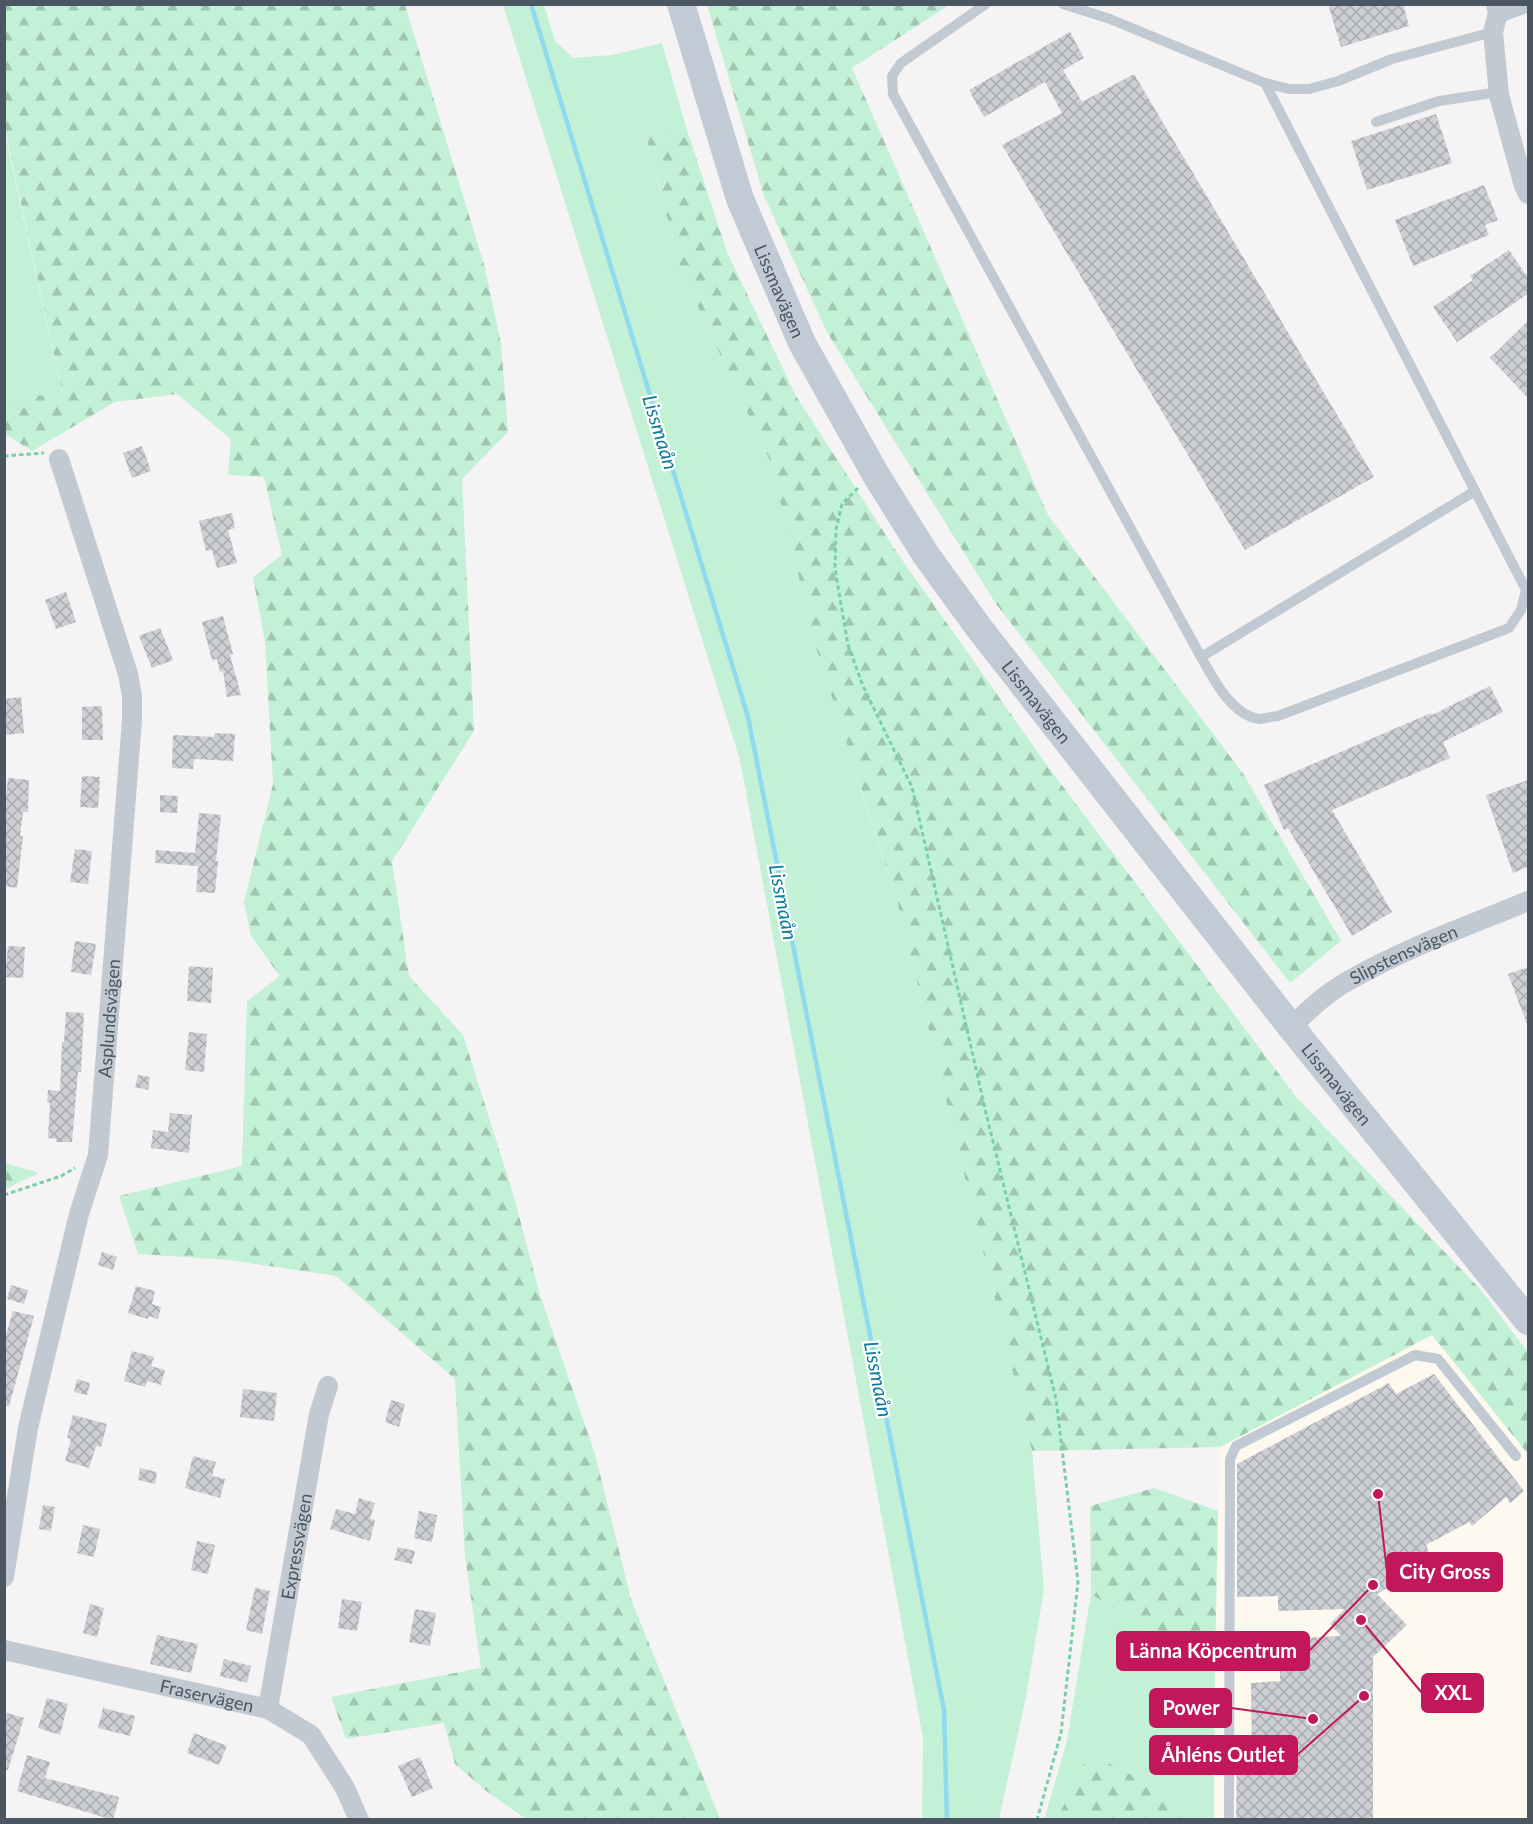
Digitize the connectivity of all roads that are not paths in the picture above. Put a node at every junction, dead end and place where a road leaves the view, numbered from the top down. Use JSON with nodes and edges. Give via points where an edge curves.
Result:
{"nodes":[{"id":1,"x":681,"y":4,"type":"edge"},
{"id":2,"x":986,"y":4,"type":"edge"},
{"id":3,"x":1063,"y":4,"type":"edge"},
{"id":4,"x":1523,"y":4,"type":"edge"},
{"id":5,"x":1496,"y":16,"type":"edge"},
{"id":6,"x":1265,"y":83,"type":"junction"},
{"id":7,"x":1499,"y":92,"type":"junction"},
{"id":8,"x":1376,"y":122,"type":"dead end"},
{"id":9,"x":1528,"y":194,"type":"edge"},
{"id":10,"x":59,"y":459,"type":"road end"},
{"id":11,"x":1475,"y":491,"type":"junction"},
{"id":12,"x":1201,"y":657,"type":"junction"},
{"id":13,"x":1528,"y":901,"type":"edge"},
{"id":14,"x":1291,"y":1028,"type":"junction"},
{"id":15,"x":1528,"y":1321,"type":"edge"},
{"id":16,"x":328,"y":1386,"type":"dead end"},
{"id":17,"x":1516,"y":1456,"type":"dead end"},
{"id":18,"x":4,"y":1578,"type":"edge"},
{"id":19,"x":4,"y":1650,"type":"edge"},
{"id":20,"x":268,"y":1709,"type":"junction"},
{"id":21,"x":359,"y":1820,"type":"edge"},
{"id":22,"x":1229,"y":1820,"type":"edge"}],
"edges":[{"from":1,"to":14,"type":"street","name":"Lissmavägen","via":[[740,200],[802,343],[876,475],[926,555],[979,628]]},
{"from":2,"to":12,"type":"lane","via":[[901,63],[892,76],[893,94]]},
{"from":3,"to":6,"type":"lane","via":[[1110,19]]},
{"from":4,"to":5,"type":"street"},
{"from":5,"to":6,"type":"lane","via":[[1338,81],[1288,89]]},
{"from":5,"to":7,"type":"street"},
{"from":6,"to":11,"type":"lane"},
{"from":7,"to":8,"type":"lane","via":[[1439,101]]},
{"from":7,"to":9,"type":"street"},
{"from":10,"to":18,"type":"street","name":"Asplundsvägen","via":[[128,674],[132,720],[98,1155],[79,1214],[28,1428]]},
{"from":11,"to":12,"type":"lane"},
{"from":11,"to":12,"type":"lane","via":[[1526,590],[1521,610],[1509,628],[1278,716],[1259,719],[1225,697]]},
{"from":13,"to":14,"type":"street","name":"Slipstensvägen","via":[[1347,981],[1317,1002]]},
{"from":14,"to":15,"type":"street","name":"Lissmavägen"},
{"from":16,"to":20,"type":"street","name":"Expressvägen","via":[[318,1414]]},
{"from":17,"to":22,"type":"lane","via":[[1438,1359],[1415,1355],[1236,1446],[1230,1459]]},
{"from":19,"to":20,"type":"street","name":"Fraservägen"},
{"from":20,"to":21,"type":"street","name":"Fraservägen","via":[[311,1735],[345,1788]]}]}
